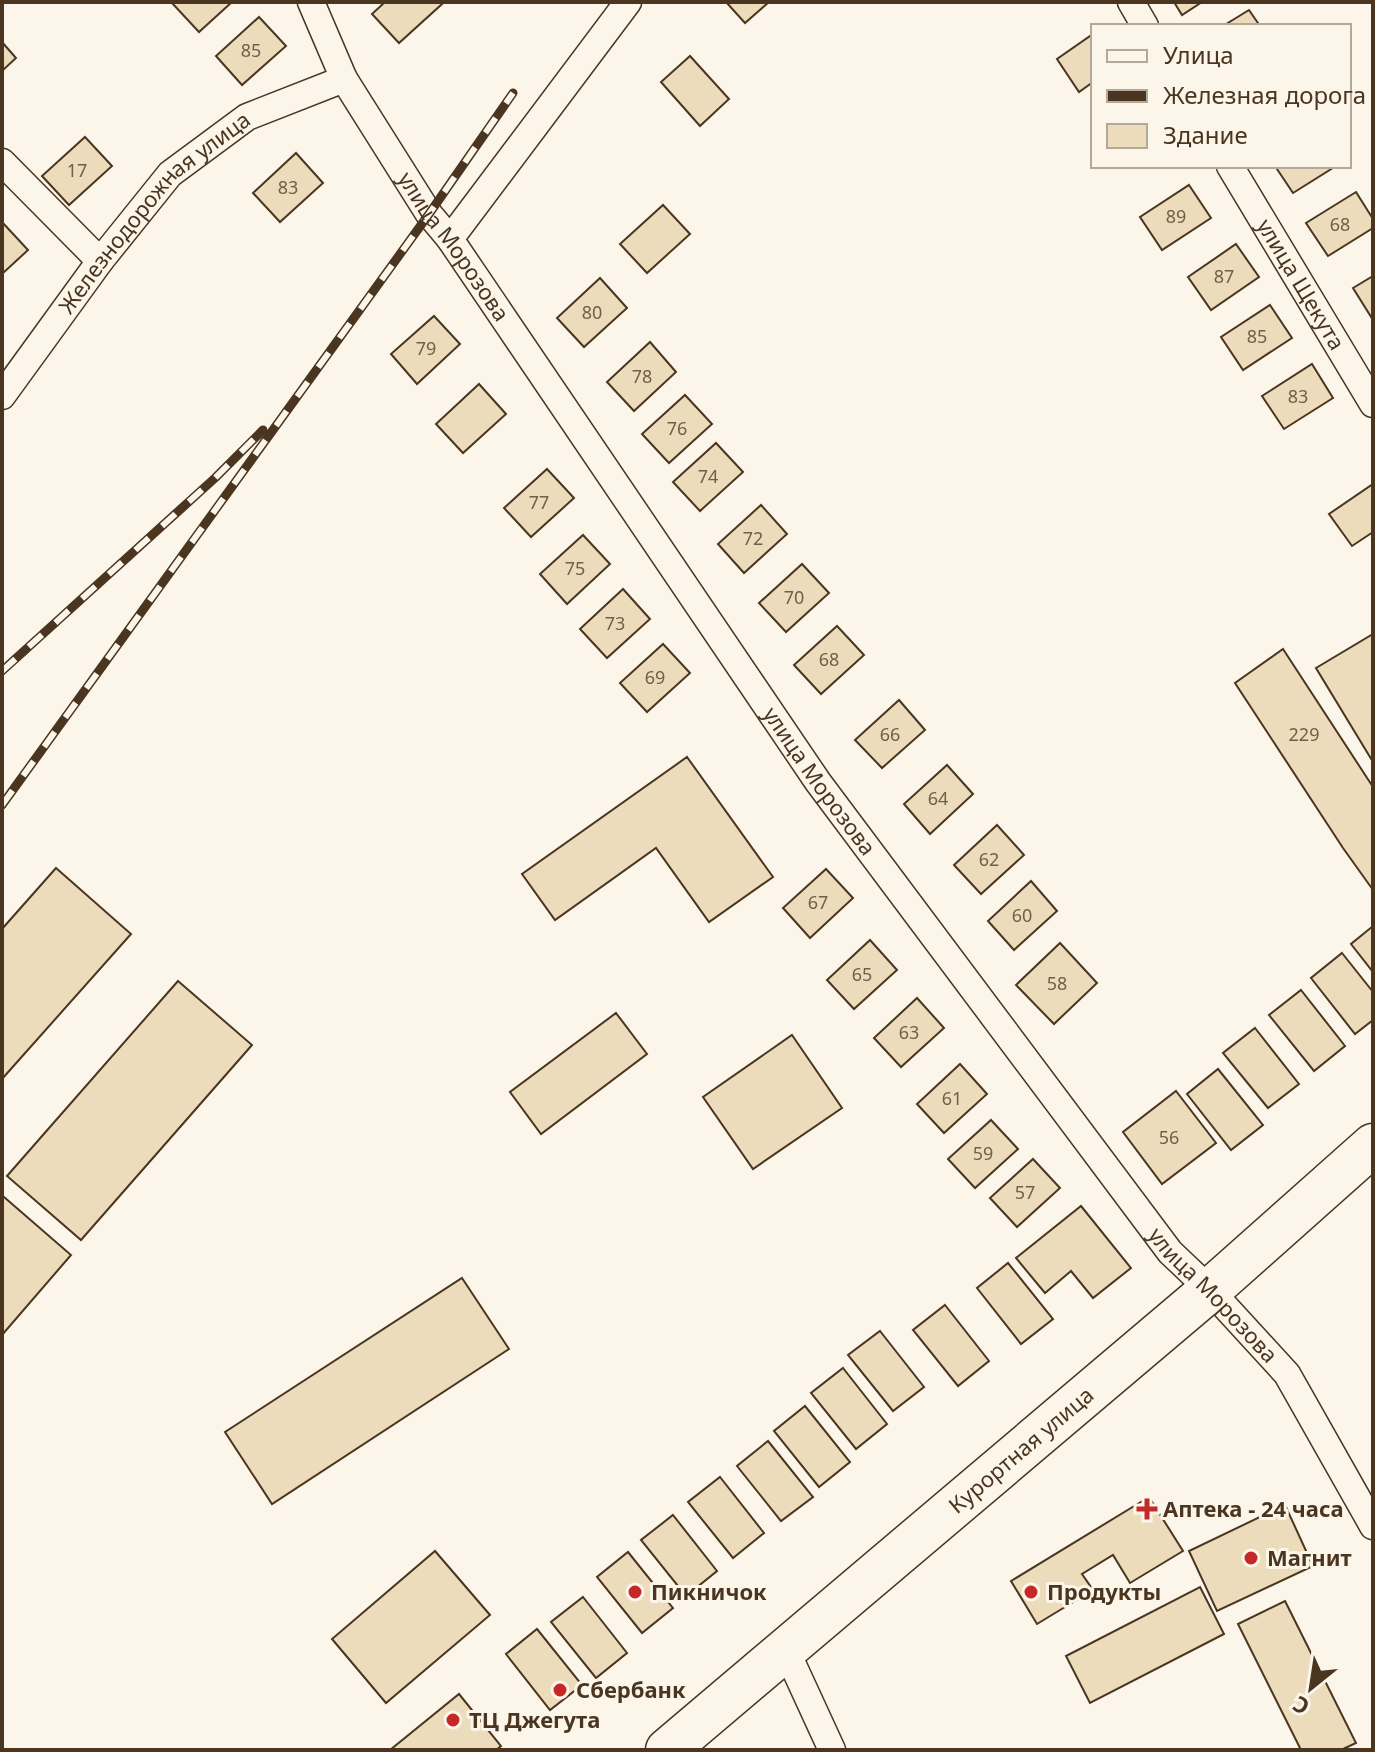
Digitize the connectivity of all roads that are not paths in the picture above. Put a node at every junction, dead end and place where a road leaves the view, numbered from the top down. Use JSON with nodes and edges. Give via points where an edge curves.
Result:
{"nodes":[{"id":1,"x":311,"y":2,"type":"edge"},
{"id":2,"x":628,"y":2,"type":"edge"},
{"id":3,"x":1131,"y":2,"type":"edge"},
{"id":4,"x":1144,"y":24,"type":"edge"},
{"id":5,"x":344,"y":79,"type":"junction"},
{"id":6,"x":2,"y":162,"type":"edge"},
{"id":7,"x":1231,"y":168,"type":"edge"},
{"id":8,"x":450,"y":239,"type":"junction"},
{"id":9,"x":100,"y":261,"type":"junction"},
{"id":10,"x":2,"y":396,"type":"edge"},
{"id":11,"x":1373,"y":404,"type":"edge"},
{"id":12,"x":1373,"y":1145,"type":"edge"},
{"id":13,"x":1210,"y":1290,"type":"junction"},
{"id":14,"x":1373,"y":1526,"type":"edge"},
{"id":15,"x":786,"y":1650,"type":"junction"},
{"id":16,"x":667,"y":1750,"type":"edge"},
{"id":17,"x":832,"y":1750,"type":"edge"}],
"edges":[{"from":1,"to":5,"type":"street","name":"улица Морозова"},
{"from":2,"to":8,"type":"street"},
{"from":3,"to":4,"type":"street"},
{"from":5,"to":8,"type":"street","name":"улица Морозова"},
{"from":5,"to":9,"type":"street","name":"Железнодорожная улица","via":[[247,117],[170,174]]},
{"from":6,"to":9,"type":"street"},
{"from":7,"to":11,"type":"street","name":"улица Щекута"},
{"from":8,"to":13,"type":"street","name":"улица Морозова","via":[[818,782],[1170,1252]]},
{"from":9,"to":10,"type":"street","name":"Железнодорожная улица"},
{"from":12,"to":13,"type":"main road","name":"Курортная улица"},
{"from":13,"to":14,"type":"street","name":"улица Морозова","via":[[1287,1374]]},
{"from":13,"to":15,"type":"main road","name":"Курортная улица"},
{"from":15,"to":16,"type":"main road","name":"Курортная улица"},
{"from":15,"to":17,"type":"street"}]}
